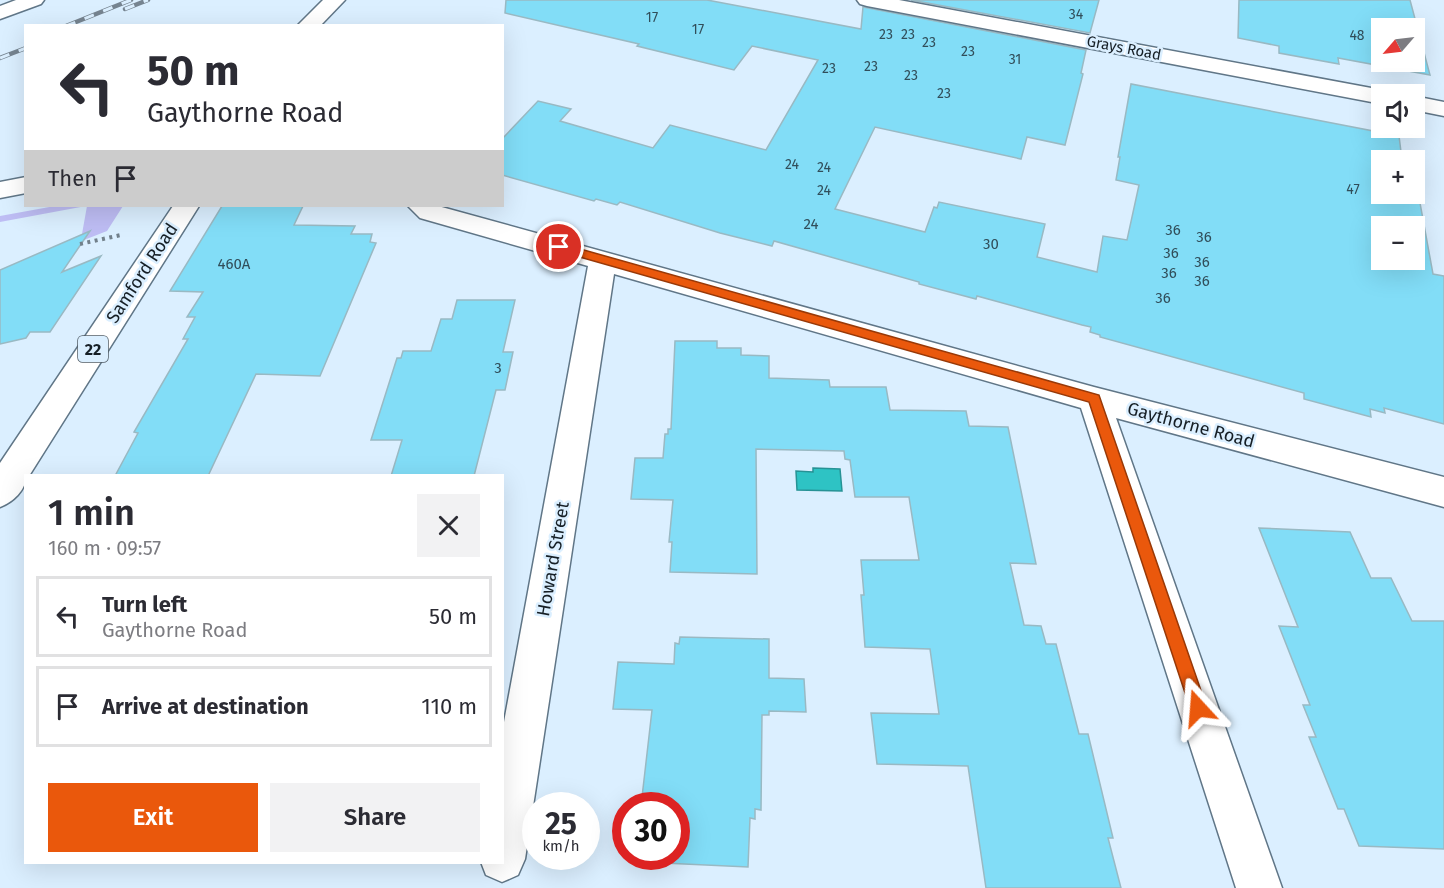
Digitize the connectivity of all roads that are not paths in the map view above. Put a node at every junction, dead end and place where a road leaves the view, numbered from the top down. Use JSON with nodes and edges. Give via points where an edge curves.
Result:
{"nodes":[{"id":1,"x":34,"y":0,"type":"edge"},
{"id":2,"x":336,"y":0,"type":"edge"},
{"id":3,"x":867,"y":0,"type":"edge"},
{"id":4,"x":0,"y":13,"type":"edge"},
{"id":5,"x":309,"y":24,"type":"edge"},
{"id":6,"x":1371,"y":95,"type":"edge"},
{"id":7,"x":1425,"y":105,"type":"edge"},
{"id":8,"x":1444,"y":109,"type":"edge"},
{"id":9,"x":24,"y":185,"type":"edge"},
{"id":10,"x":0,"y":190,"type":"edge"},
{"id":11,"x":185,"y":207,"type":"edge"},
{"id":12,"x":422,"y":207,"type":"edge"},
{"id":13,"x":603,"y":259,"type":"junction"},
{"id":14,"x":1094,"y":399,"type":"junction"},
{"id":15,"x":0,"y":492,"type":"edge"},
{"id":16,"x":1444,"y":492,"type":"edge"},
{"id":17,"x":504,"y":849,"type":"edge"},
{"id":18,"x":502,"y":864,"type":"edge"},
{"id":19,"x":498,"y":888,"type":"edge"},
{"id":20,"x":1258,"y":888,"type":"edge"}],
"edges":[{"from":1,"to":4,"type":"street"},
{"from":2,"to":5,"type":"street"},
{"from":3,"to":6,"type":"street","name":"Grays Road"},
{"from":7,"to":8,"type":"street"},
{"from":9,"to":10,"type":"street"},
{"from":11,"to":15,"type":"street","name":"Samford Road","number":"22"},
{"from":12,"to":13,"type":"street","name":"Gaythorne Road"},
{"from":13,"to":14,"type":"street","name":"Gaythorne Road"},
{"from":13,"to":17,"type":"street","name":"Howard Street"},
{"from":14,"to":16,"type":"street","name":"Gaythorne Road"},
{"from":14,"to":20,"type":"street"},
{"from":18,"to":19,"type":"street","name":"Howard Street"}]}
